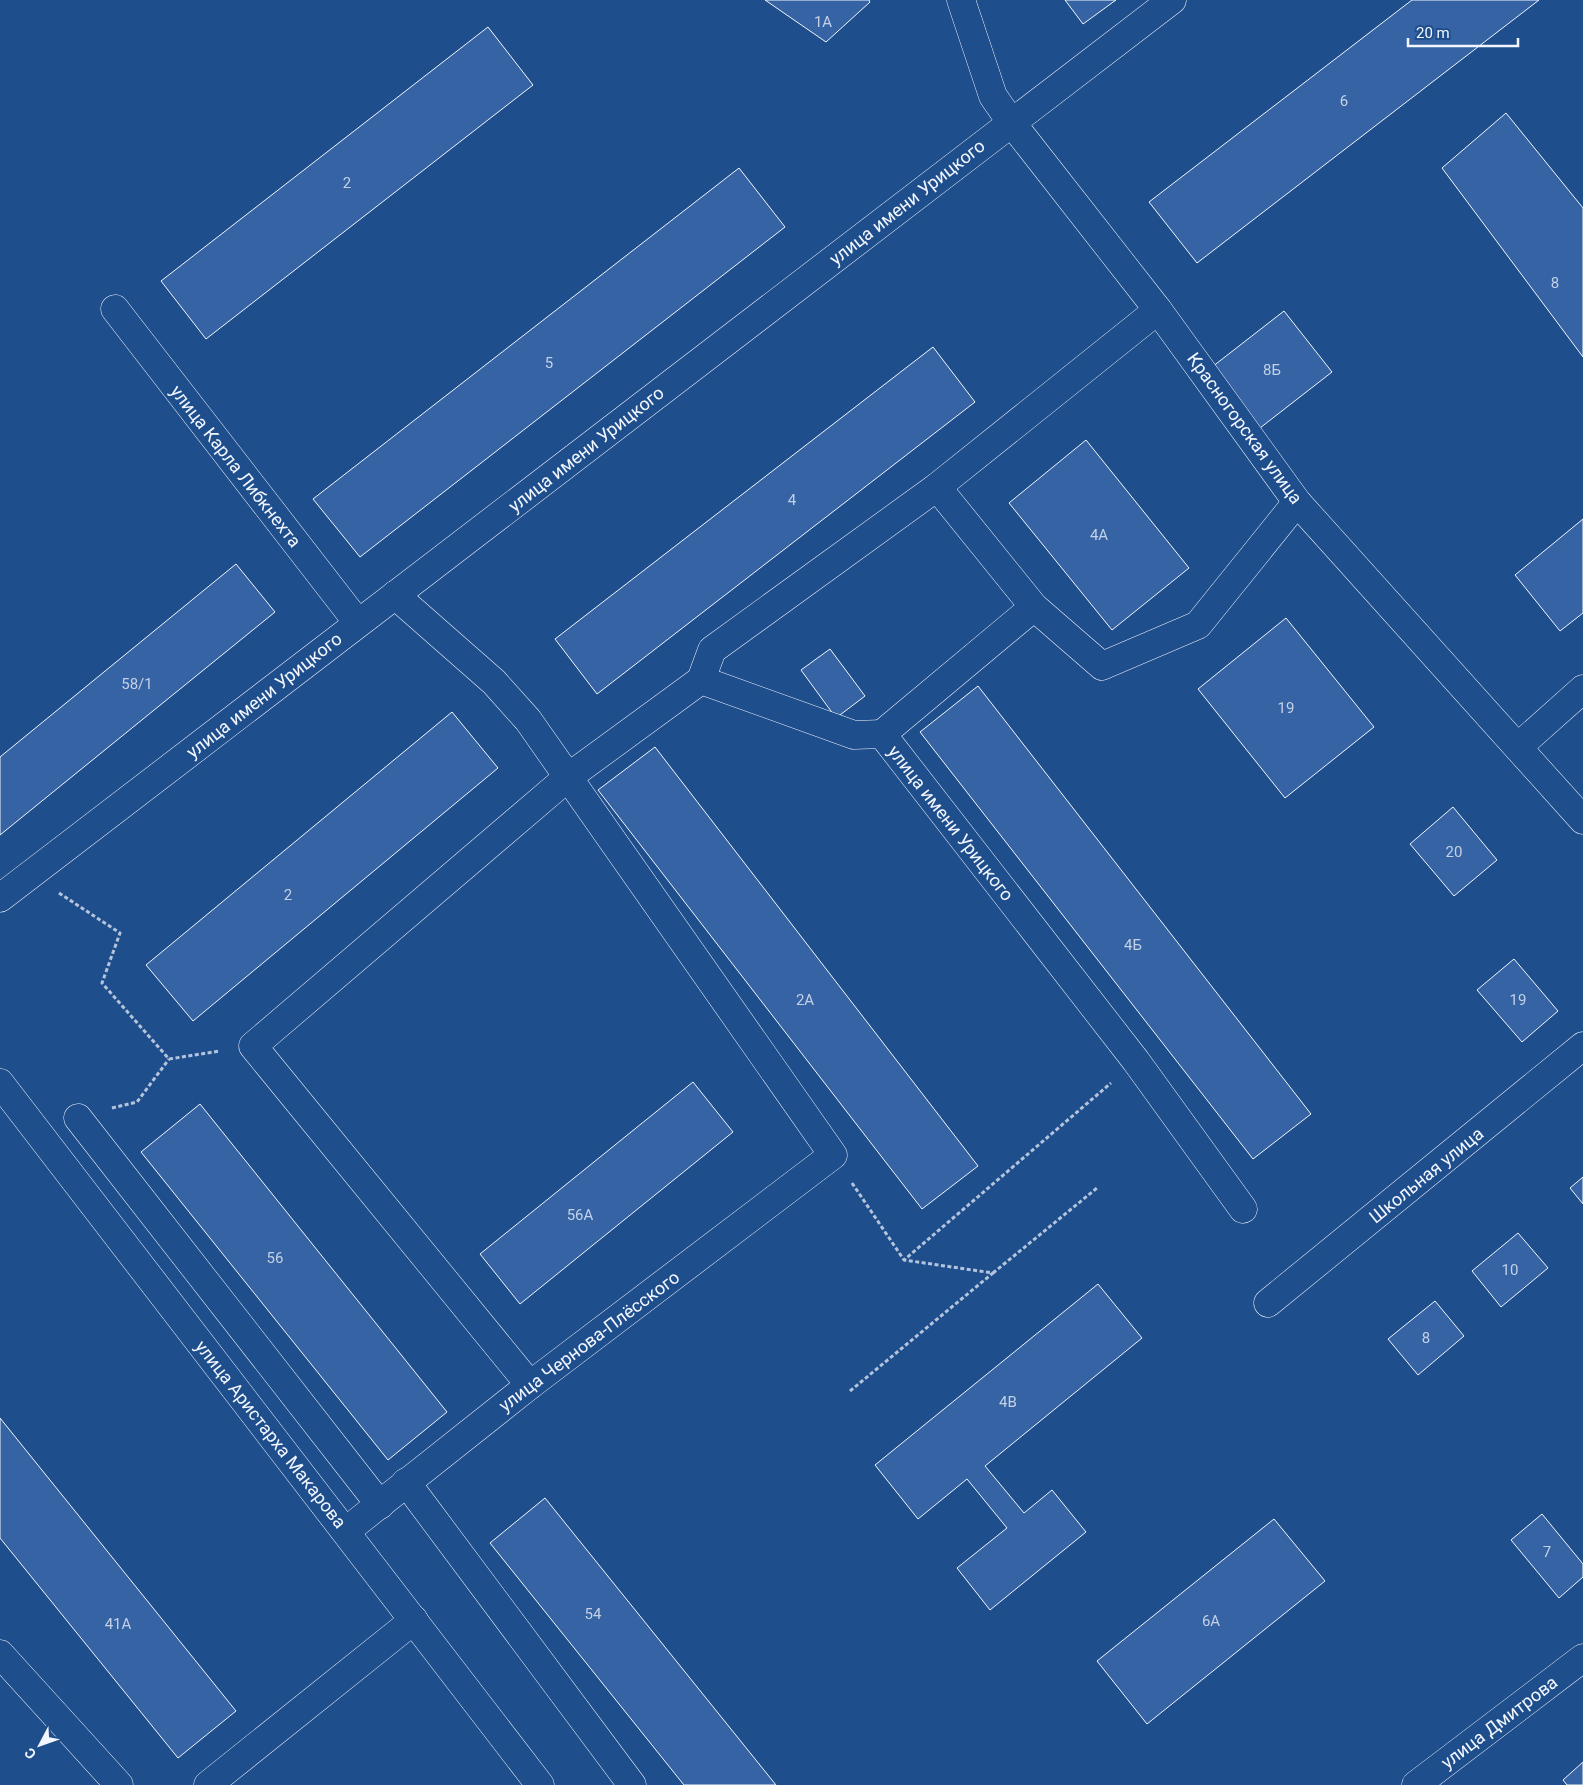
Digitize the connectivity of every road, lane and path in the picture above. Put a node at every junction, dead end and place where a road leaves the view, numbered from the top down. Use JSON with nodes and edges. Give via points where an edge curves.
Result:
{"nodes":[{"id":1,"x":961,"y":0,"type":"edge"},
{"id":2,"x":1172,"y":0,"type":"edge"},
{"id":3,"x":1011,"y":122,"type":"junction"},
{"id":4,"x":114,"y":309,"type":"dead end"},
{"id":5,"x":1158,"y":310,"type":"junction"},
{"id":6,"x":937,"y":487,"type":"junction"},
{"id":7,"x":1297,"y":502,"type":"junction"},
{"id":8,"x":395,"y":595,"type":"junction"},
{"id":9,"x":1034,"y":607,"type":"junction"},
{"id":10,"x":358,"y":623,"type":"junction"},
{"id":11,"x":701,"y":680,"type":"junction"},
{"id":12,"x":1583,"y":689,"type":"edge"},
{"id":13,"x":882,"y":734,"type":"junction"},
{"id":14,"x":1518,"y":747,"type":"junction"},
{"id":15,"x":567,"y":778,"type":"junction"},
{"id":16,"x":1583,"y":820,"type":"edge"},
{"id":17,"x":32,"y":874,"type":"junction"},
{"id":18,"x":0,"y":898,"type":"edge"},
{"id":19,"x":253,"y":1046,"type":"junction"},
{"id":20,"x":1583,"y":1046,"type":"edge"},
{"id":21,"x":169,"y":1059,"type":"junction"},
{"id":22,"x":1136,"y":1061,"type":"junction"},
{"id":23,"x":0,"y":1083,"type":"edge"},
{"id":24,"x":78,"y":1118,"type":"joint"},
{"id":25,"x":833,"y":1155,"type":"junction"},
{"id":26,"x":1097,"y":1188,"type":"dead end"},
{"id":27,"x":1243,"y":1209,"type":"dead end"},
{"id":28,"x":904,"y":1260,"type":"junction"},
{"id":29,"x":993,"y":1273,"type":"junction"},
{"id":30,"x":1268,"y":1303,"type":"dead end"},
{"id":31,"x":530,"y":1385,"type":"junction"},
{"id":32,"x":850,"y":1391,"type":"dead end"},
{"id":33,"x":406,"y":1482,"type":"junction"},
{"id":34,"x":380,"y":1505,"type":"junction"},
{"id":35,"x":346,"y":1530,"type":"junction"},
{"id":36,"x":414,"y":1620,"type":"junction"},
{"id":37,"x":0,"y":1654,"type":"edge"},
{"id":38,"x":1583,"y":1658,"type":"edge"},
{"id":39,"x":119,"y":1785,"type":"edge"},
{"id":40,"x":208,"y":1785,"type":"edge"},
{"id":41,"x":540,"y":1785,"type":"edge"},
{"id":42,"x":632,"y":1785,"type":"edge"},
{"id":43,"x":1416,"y":1785,"type":"edge"}],
"edges":[{"from":1,"to":3,"type":"street","name":"Красногорская улица","via":[[993,96]]},
{"from":2,"to":3,"type":"street","name":"улица имени Урицкого"},
{"from":3,"to":5,"type":"street","name":"Красногорская улица"},
{"from":3,"to":8,"type":"street","name":"улица имени Урицкого"},
{"from":4,"to":10,"type":"street","name":"улица Карла Либкнехта"},
{"from":5,"to":6,"type":"street"},
{"from":5,"to":7,"type":"street","name":"Красногорская улица"},
{"from":6,"to":9,"type":"street"},
{"from":6,"to":11,"type":"street","via":[[712,650]]},
{"from":7,"to":9,"type":"street","via":[[1198,625],[1102,666]]},
{"from":7,"to":14,"type":"street","name":"Красногорская улица"},
{"from":8,"to":10,"type":"street","name":"улица имени Урицкого"},
{"from":8,"to":15,"type":"street","via":[[494,682],[528,720]]},
{"from":9,"to":13,"type":"street","name":"улица имени Урицкого"},
{"from":10,"to":17,"type":"street","name":"улица имени Урицкого"},
{"from":11,"to":13,"type":"street","via":[[854,735]]},
{"from":11,"to":15,"type":"street"},
{"from":12,"to":14,"type":"street"},
{"from":13,"to":22,"type":"street","name":"улица имени Урицкого"},
{"from":14,"to":16,"type":"street","name":"Красногорская улица"},
{"from":15,"to":19,"type":"street"},
{"from":15,"to":25,"type":"street"},
{"from":17,"to":18,"type":"street","name":"улица имени Урицкого"},
{"from":17,"to":21,"type":"path","via":[[120,932],[102,983]]},
{"from":19,"to":21,"type":"path"},
{"from":19,"to":31,"type":"street"},
{"from":20,"to":30,"type":"street","name":"Школьная улица"},
{"from":21,"to":24,"type":"path","via":[[137,1102]]},
{"from":22,"to":27,"type":"street","name":"улица имени Урицкого"},
{"from":22,"to":28,"type":"path"},
{"from":23,"to":35,"type":"street","name":"улица Аристарха Макарова"},
{"from":24,"to":34,"type":"street"},
{"from":25,"to":28,"type":"path"},
{"from":25,"to":31,"type":"street","name":"улица Чернова-Плёсского"},
{"from":26,"to":29,"type":"path"},
{"from":28,"to":29,"type":"path"},
{"from":29,"to":32,"type":"path"},
{"from":31,"to":33,"type":"street","name":"улица Чернова-Плёсского"},
{"from":33,"to":34,"type":"street","name":"улица Чернова-Плёсского"},
{"from":33,"to":42,"type":"street"},
{"from":34,"to":35,"type":"street","name":"улица Чернова-Плёсского"},
{"from":35,"to":36,"type":"street","name":"улица Аристарха Макарова"},
{"from":36,"to":40,"type":"street"},
{"from":36,"to":41,"type":"street","name":"улица Аристарха Макарова"},
{"from":37,"to":39,"type":"street"},
{"from":38,"to":43,"type":"street","name":"улица Дмитрова"}]}
